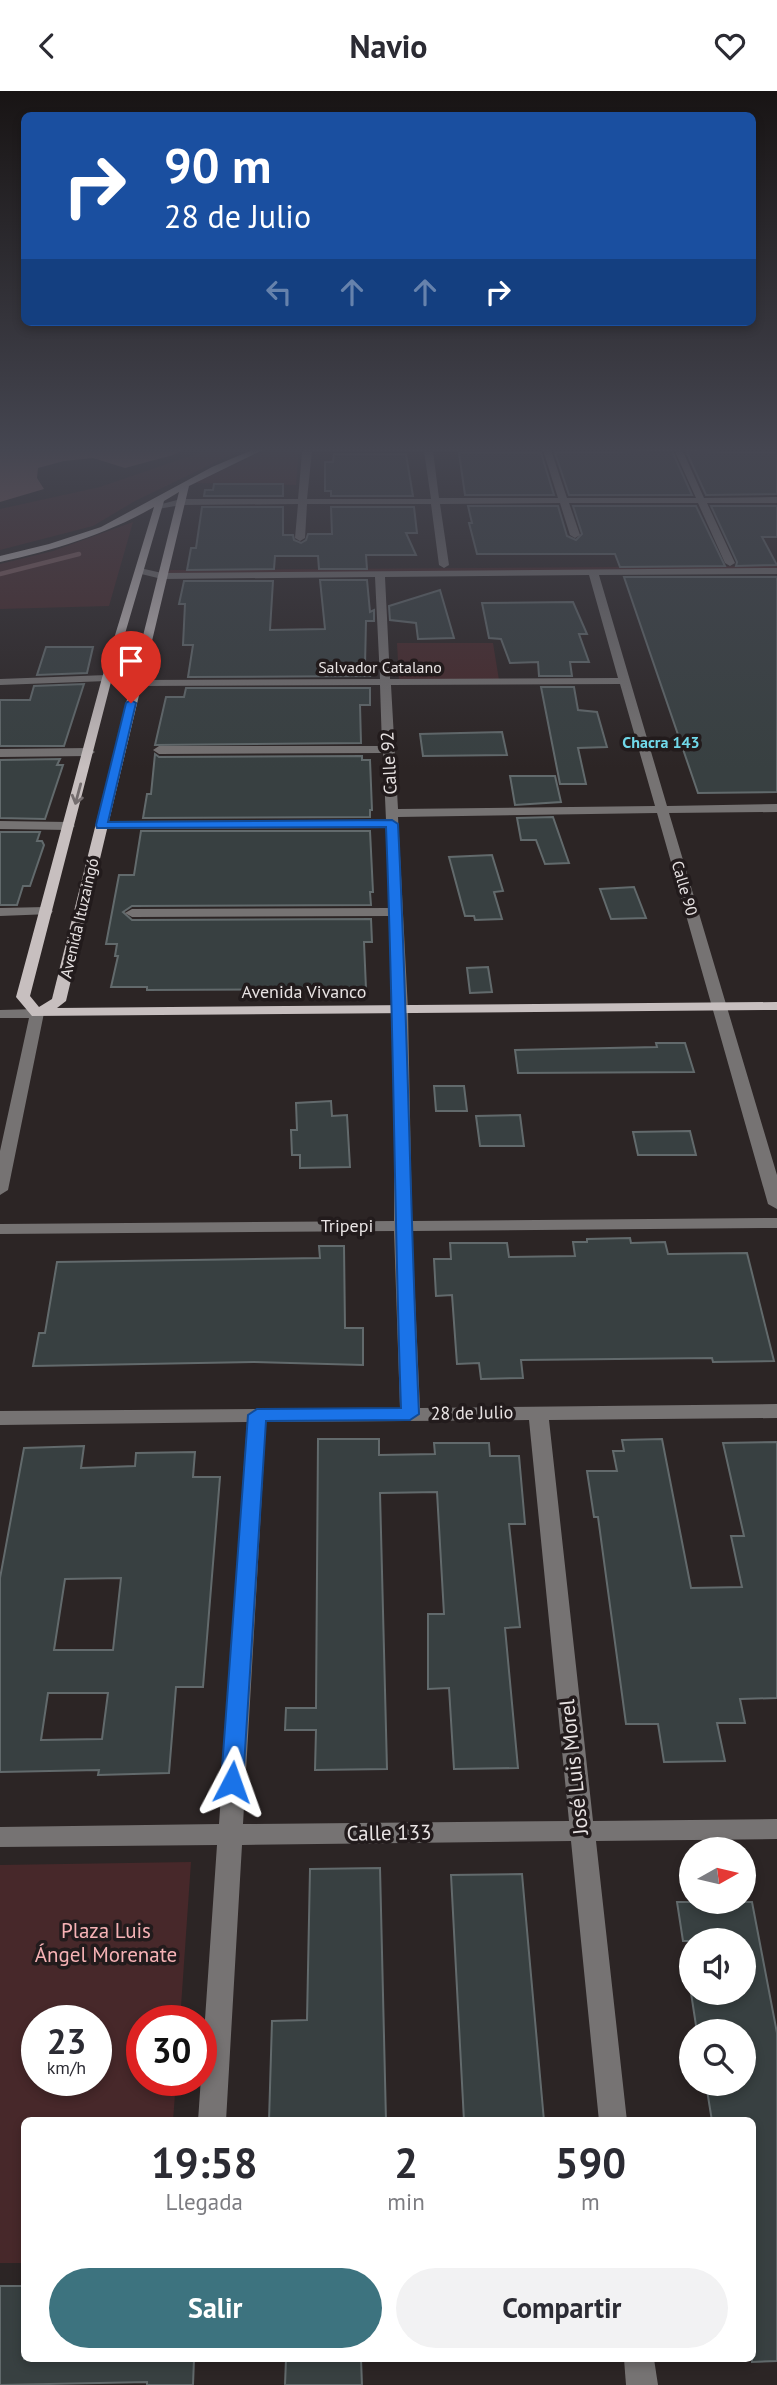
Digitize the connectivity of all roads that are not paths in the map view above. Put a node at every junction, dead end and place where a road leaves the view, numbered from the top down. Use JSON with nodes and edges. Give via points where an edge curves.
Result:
{"nodes":[{"id":1,"x":18,"y":554,"type":"edge"},
{"id":2,"x":145,"y":554,"type":"edge"},
{"id":3,"x":168,"y":554,"type":"edge"},
{"id":4,"x":442,"y":554,"type":"edge"},
{"id":5,"x":726,"y":554,"type":"edge"},
{"id":6,"x":0,"y":559,"type":"edge"},
{"id":7,"x":730,"y":563,"type":"junction"},
{"id":8,"x":777,"y":563,"type":"edge"},
{"id":9,"x":444,"y":565,"type":"junction"},
{"id":10,"x":140,"y":571,"type":"junction"},
{"id":11,"x":164,"y":571,"type":"junction"},
{"id":12,"x":777,"y":571,"type":"edge"},
{"id":13,"x":593,"y":572,"type":"junction"},
{"id":14,"x":380,"y":575,"type":"junction"},
{"id":15,"x":107,"y":678,"type":"junction"},
{"id":16,"x":2,"y":681,"type":"edge"},
{"id":17,"x":624,"y":681,"type":"junction"},
{"id":18,"x":136,"y":683,"type":"junction"},
{"id":19,"x":385,"y":683,"type":"junction"},
{"id":20,"x":388,"y":749,"type":"junction"},
{"id":21,"x":159,"y":750,"type":"dead end"},
{"id":22,"x":89,"y":752,"type":"junction"},
{"id":23,"x":0,"y":753,"type":"edge"},
{"id":24,"x":777,"y":808,"type":"edge"},
{"id":25,"x":662,"y":810,"type":"junction"},
{"id":26,"x":392,"y":818,"type":"junction"},
{"id":27,"x":0,"y":825,"type":"edge"},
{"id":28,"x":101,"y":825,"type":"junction"},
{"id":29,"x":69,"y":826,"type":"junction"},
{"id":30,"x":46,"y":911,"type":"junction"},
{"id":31,"x":0,"y":912,"type":"edge"},
{"id":32,"x":396,"y":912,"type":"junction"},
{"id":33,"x":132,"y":913,"type":"dead end"},
{"id":34,"x":777,"y":1006,"type":"edge"},
{"id":35,"x":720,"y":1007,"type":"junction"},
{"id":36,"x":401,"y":1010,"type":"junction"},
{"id":37,"x":37,"y":1013,"type":"junction"},
{"id":38,"x":0,"y":1014,"type":"edge"},
{"id":39,"x":0,"y":1190,"type":"edge"},
{"id":40,"x":777,"y":1204,"type":"edge"},
{"id":41,"x":777,"y":1223,"type":"edge"},
{"id":42,"x":403,"y":1226,"type":"junction"},
{"id":43,"x":0,"y":1229,"type":"edge"},
{"id":44,"x":777,"y":1411,"type":"edge"},
{"id":45,"x":538,"y":1413,"type":"junction"},
{"id":46,"x":410,"y":1414,"type":"junction"},
{"id":47,"x":257,"y":1415,"type":"junction"},
{"id":48,"x":0,"y":1417,"type":"edge"},
{"id":49,"x":777,"y":1829,"type":"edge"},
{"id":50,"x":581,"y":1831,"type":"junction"},
{"id":51,"x":229,"y":1835,"type":"junction"},
{"id":52,"x":0,"y":1837,"type":"edge"},
{"id":53,"x":212,"y":2117,"type":"edge"},
{"id":54,"x":613,"y":2117,"type":"edge"},
{"id":55,"x":639,"y":2362,"type":"edge"},
{"id":56,"x":642,"y":2385,"type":"edge"}],
"edges":[{"from":1,"to":6,"type":"main road"},
{"from":2,"to":10,"type":"main road","name":"Avenida Ituzaingó"},
{"from":3,"to":11,"type":"main road","name":"Avenida Ituzaingó"},
{"from":4,"to":9,"type":"street"},
{"from":5,"to":7,"type":"street"},
{"from":7,"to":8,"type":"street"},
{"from":7,"to":9,"type":"street"},
{"from":9,"to":11,"type":"street"},
{"from":10,"to":11,"type":"street"},
{"from":10,"to":15,"type":"main road","name":"Avenida Ituzaingó"},
{"from":11,"to":14,"type":"street"},
{"from":11,"to":18,"type":"main road","name":"Avenida Ituzaingó"},
{"from":12,"to":13,"type":"street"},
{"from":13,"to":14,"type":"street"},
{"from":13,"to":17,"type":"street","name":"Calle 90"},
{"from":14,"to":19,"type":"street","name":"Calle 92"},
{"from":15,"to":16,"type":"street","name":"Salvador Catalano"},
{"from":15,"to":18,"type":"street","name":"Salvador Catalano"},
{"from":15,"to":22,"type":"main road","name":"Avenida Ituzaingó"},
{"from":17,"to":19,"type":"street","name":"Salvador Catalano"},
{"from":17,"to":25,"type":"street","name":"Calle 90"},
{"from":18,"to":19,"type":"street","name":"Salvador Catalano"},
{"from":18,"to":28,"type":"main road","name":"Avenida Ituzaingó"},
{"from":19,"to":20,"type":"street","name":"Calle 92"},
{"from":20,"to":21,"type":"street"},
{"from":20,"to":26,"type":"street","name":"Calle 92"},
{"from":22,"to":23,"type":"street"},
{"from":22,"to":29,"type":"main road","name":"Avenida Ituzaingó","one_way":true},
{"from":24,"to":25,"type":"street"},
{"from":25,"to":26,"type":"street"},
{"from":25,"to":35,"type":"street","name":"Calle 90"},
{"from":26,"to":28,"type":"street"},
{"from":26,"to":32,"type":"street","name":"Calle 92"},
{"from":27,"to":29,"type":"street"},
{"from":28,"to":37,"type":"main road","name":"Avenida Ituzaingó","via":[[59,1001]]},
{"from":29,"to":30,"type":"main road","name":"Avenida Ituzaingó"},
{"from":30,"to":31,"type":"street"},
{"from":30,"to":37,"type":"main road","name":"Avenida Ituzaingó","via":[[23,997]]},
{"from":32,"to":33,"type":"street"},
{"from":32,"to":36,"type":"street","name":"Calle 92"},
{"from":34,"to":35,"type":"main road","name":"Avenida Vivanco"},
{"from":35,"to":36,"type":"main road","name":"Avenida Vivanco"},
{"from":35,"to":40,"type":"street","name":"Calle 90"},
{"from":36,"to":37,"type":"main road","name":"Avenida Vivanco"},
{"from":36,"to":42,"type":"street","name":"Calle 92"},
{"from":37,"to":38,"type":"street","name":"Avenida Vivanco"},
{"from":37,"to":39,"type":"street"},
{"from":41,"to":42,"type":"street","name":"Tripepi"},
{"from":42,"to":43,"type":"street","name":"Tripepi"},
{"from":42,"to":46,"type":"street","name":"Calle 92"},
{"from":44,"to":45,"type":"street","name":"28 de Julio"},
{"from":45,"to":46,"type":"street","name":"28 de Julio"},
{"from":45,"to":50,"type":"street","name":"José Luis Morel"},
{"from":46,"to":47,"type":"street","name":"28 de Julio"},
{"from":47,"to":48,"type":"street","name":"28 de Julio"},
{"from":47,"to":51,"type":"street"},
{"from":49,"to":50,"type":"street","name":"Calle 133"},
{"from":50,"to":51,"type":"street","name":"Calle 133"},
{"from":50,"to":54,"type":"street","name":"José Luis Morel"},
{"from":51,"to":52,"type":"street","name":"Calle 133"},
{"from":51,"to":53,"type":"street"},
{"from":55,"to":56,"type":"street"}]}
